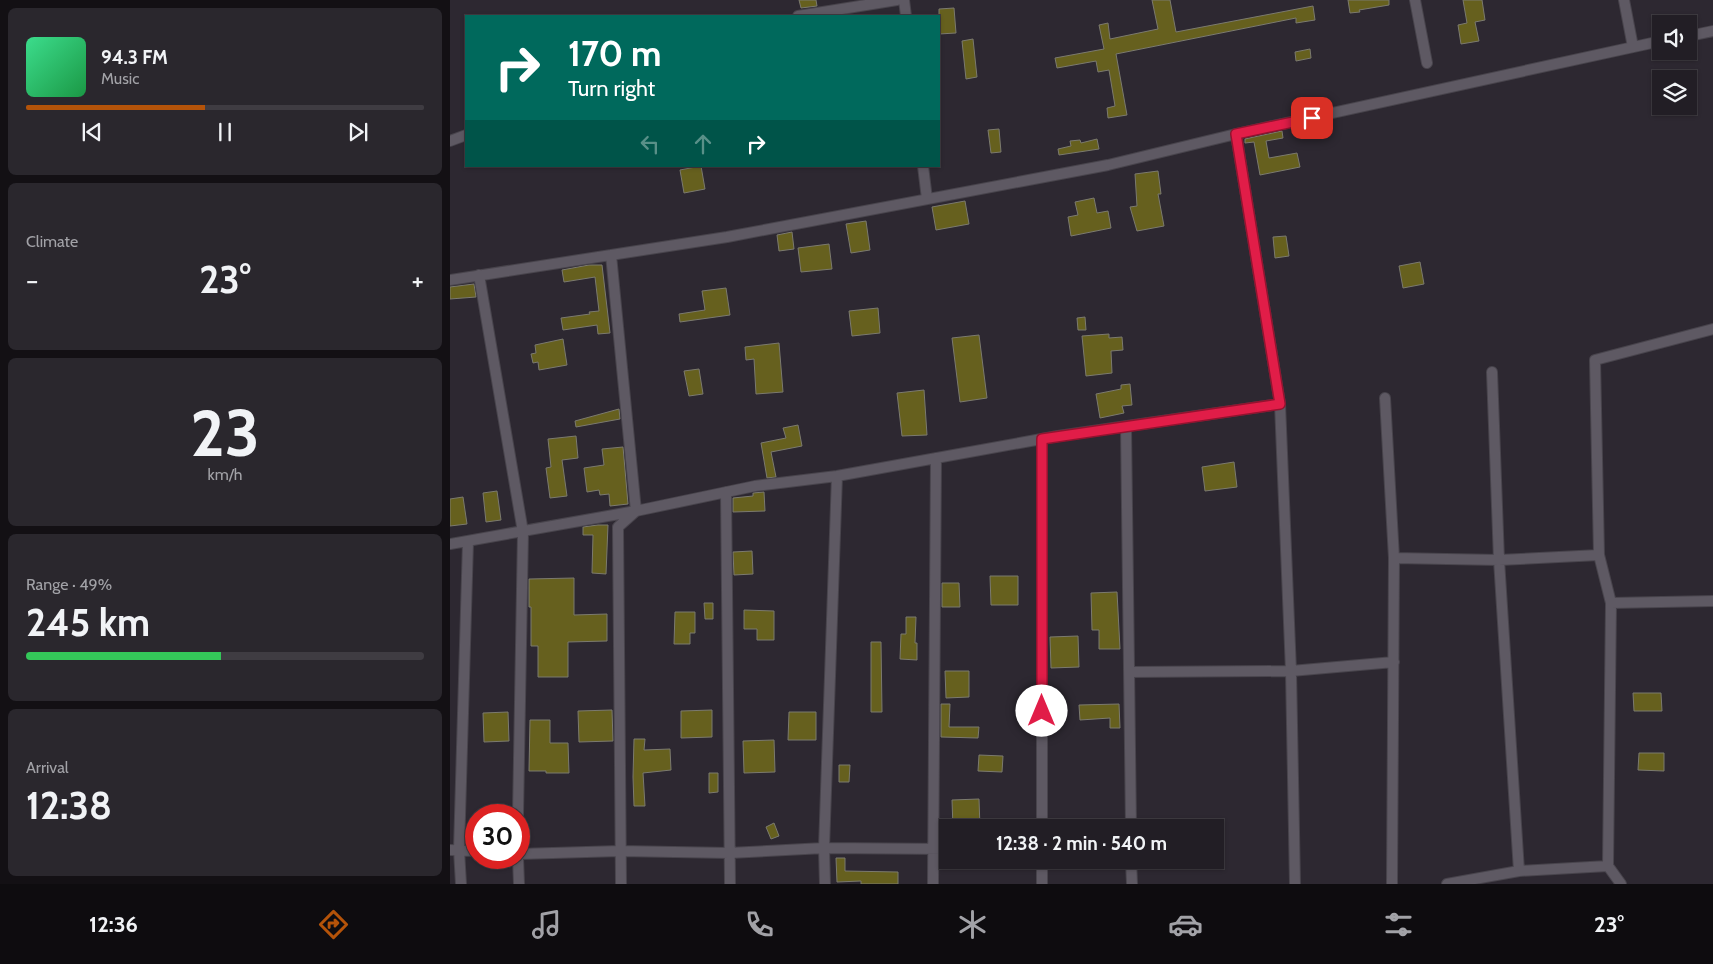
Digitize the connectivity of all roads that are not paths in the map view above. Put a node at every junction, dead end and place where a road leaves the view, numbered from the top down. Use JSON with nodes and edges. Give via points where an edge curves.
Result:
{"nodes":[{"id":1,"x":897,"y":0,"type":"edge"},
{"id":2,"x":904,"y":0,"type":"edge"},
{"id":3,"x":1415,"y":0,"type":"edge"},
{"id":4,"x":1624,"y":0,"type":"edge"},
{"id":5,"x":804,"y":15,"type":"edge"},
{"id":6,"x":906,"y":15,"type":"edge"},
{"id":7,"x":1713,"y":31,"type":"edge"},
{"id":8,"x":1697,"y":34,"type":"edge"},
{"id":9,"x":1652,"y":43,"type":"edge"},
{"id":10,"x":1633,"y":47,"type":"junction"},
{"id":11,"x":1428,"y":63,"type":"dead end"},
{"id":12,"x":1236,"y":134,"type":"junction"},
{"id":13,"x":465,"y":135,"type":"edge"},
{"id":14,"x":450,"y":141,"type":"edge"},
{"id":15,"x":923,"y":167,"type":"edge"},
{"id":16,"x":927,"y":199,"type":"junction"},
{"id":17,"x":610,"y":255,"type":"junction"},
{"id":18,"x":479,"y":275,"type":"junction"},
{"id":19,"x":450,"y":280,"type":"edge"},
{"id":20,"x":1713,"y":329,"type":"edge"},
{"id":21,"x":1492,"y":372,"type":"dead end"},
{"id":22,"x":1385,"y":398,"type":"dead end"},
{"id":23,"x":1280,"y":404,"type":"junction"},
{"id":24,"x":1126,"y":427,"type":"junction"},
{"id":25,"x":1042,"y":439,"type":"junction"},
{"id":26,"x":936,"y":458,"type":"junction"},
{"id":27,"x":837,"y":476,"type":"junction"},
{"id":28,"x":726,"y":492,"type":"junction"},
{"id":29,"x":636,"y":511,"type":"junction"},
{"id":30,"x":523,"y":532,"type":"junction"},
{"id":31,"x":468,"y":542,"type":"junction"},
{"id":32,"x":450,"y":544,"type":"edge"},
{"id":33,"x":1599,"y":555,"type":"junction"},
{"id":34,"x":1394,"y":558,"type":"junction"},
{"id":35,"x":1500,"y":560,"type":"junction"},
{"id":36,"x":1713,"y":601,"type":"edge"},
{"id":37,"x":1611,"y":603,"type":"junction"},
{"id":38,"x":1394,"y":662,"type":"junction"},
{"id":39,"x":1291,"y":671,"type":"junction"},
{"id":40,"x":1129,"y":672,"type":"junction"},
{"id":41,"x":518,"y":804,"type":"edge"},
{"id":42,"x":1042,"y":819,"type":"edge"},
{"id":43,"x":1131,"y":819,"type":"edge"},
{"id":44,"x":824,"y":848,"type":"junction"},
{"id":45,"x":932,"y":848,"type":"junction"},
{"id":46,"x":939,"y":848,"type":"edge"},
{"id":47,"x":455,"y":850,"type":"edge"},
{"id":48,"x":620,"y":851,"type":"junction"},
{"id":49,"x":729,"y":853,"type":"junction"},
{"id":50,"x":530,"y":855,"type":"edge"},
{"id":51,"x":1608,"y":866,"type":"junction"},
{"id":52,"x":518,"y":869,"type":"edge"},
{"id":53,"x":1042,"y":869,"type":"edge"},
{"id":54,"x":1131,"y":869,"type":"edge"},
{"id":55,"x":1519,"y":871,"type":"junction"},
{"id":56,"x":461,"y":884,"type":"edge"},
{"id":57,"x":519,"y":884,"type":"edge"},
{"id":58,"x":621,"y":884,"type":"edge"},
{"id":59,"x":730,"y":884,"type":"edge"},
{"id":60,"x":825,"y":884,"type":"edge"},
{"id":61,"x":933,"y":884,"type":"edge"},
{"id":62,"x":1042,"y":884,"type":"edge"},
{"id":63,"x":1132,"y":884,"type":"edge"},
{"id":64,"x":1295,"y":884,"type":"edge"},
{"id":65,"x":1392,"y":884,"type":"edge"},
{"id":66,"x":1450,"y":884,"type":"edge"},
{"id":67,"x":1621,"y":884,"type":"edge"}],
"edges":[{"from":1,"to":5,"type":"street"},
{"from":2,"to":6,"type":"street"},
{"from":3,"to":11,"type":"street"},
{"from":4,"to":10,"type":"street"},
{"from":7,"to":8,"type":"street"},
{"from":9,"to":10,"type":"street"},
{"from":10,"to":12,"type":"street"},
{"from":12,"to":16,"type":"street","via":[[1108,165]]},
{"from":12,"to":23,"type":"street"},
{"from":13,"to":14,"type":"street"},
{"from":15,"to":16,"type":"street"},
{"from":16,"to":17,"type":"street","via":[[727,237]]},
{"from":17,"to":18,"type":"street"},
{"from":17,"to":29,"type":"street"},
{"from":18,"to":19,"type":"street"},
{"from":18,"to":30,"type":"street"},
{"from":20,"to":33,"type":"street","via":[[1595,360]]},
{"from":21,"to":35,"type":"street"},
{"from":22,"to":34,"type":"street"},
{"from":23,"to":24,"type":"street"},
{"from":23,"to":39,"type":"street"},
{"from":24,"to":25,"type":"street"},
{"from":24,"to":40,"type":"street"},
{"from":25,"to":26,"type":"street"},
{"from":25,"to":42,"type":"street"},
{"from":26,"to":27,"type":"street"},
{"from":26,"to":45,"type":"street"},
{"from":27,"to":28,"type":"street"},
{"from":27,"to":44,"type":"street"},
{"from":28,"to":29,"type":"street"},
{"from":28,"to":49,"type":"street"},
{"from":29,"to":30,"type":"street"},
{"from":29,"to":48,"type":"street","via":[[618,527]]},
{"from":30,"to":31,"type":"street"},
{"from":30,"to":41,"type":"street"},
{"from":31,"to":32,"type":"street"},
{"from":31,"to":47,"type":"street"},
{"from":33,"to":35,"type":"street"},
{"from":33,"to":37,"type":"street"},
{"from":34,"to":35,"type":"street"},
{"from":34,"to":38,"type":"street"},
{"from":35,"to":55,"type":"street"},
{"from":36,"to":37,"type":"street"},
{"from":37,"to":51,"type":"street"},
{"from":38,"to":39,"type":"street"},
{"from":38,"to":65,"type":"street"},
{"from":39,"to":40,"type":"street"},
{"from":39,"to":64,"type":"street"},
{"from":40,"to":43,"type":"street"},
{"from":44,"to":45,"type":"street"},
{"from":44,"to":49,"type":"street"},
{"from":44,"to":60,"type":"street"},
{"from":45,"to":46,"type":"street"},
{"from":45,"to":61,"type":"street"},
{"from":47,"to":56,"type":"street"},
{"from":48,"to":49,"type":"street"},
{"from":48,"to":50,"type":"street"},
{"from":48,"to":58,"type":"street"},
{"from":49,"to":59,"type":"street"},
{"from":51,"to":55,"type":"street"},
{"from":51,"to":67,"type":"street"},
{"from":52,"to":57,"type":"street"},
{"from":53,"to":62,"type":"street"},
{"from":54,"to":63,"type":"street"},
{"from":55,"to":66,"type":"street"}]}
